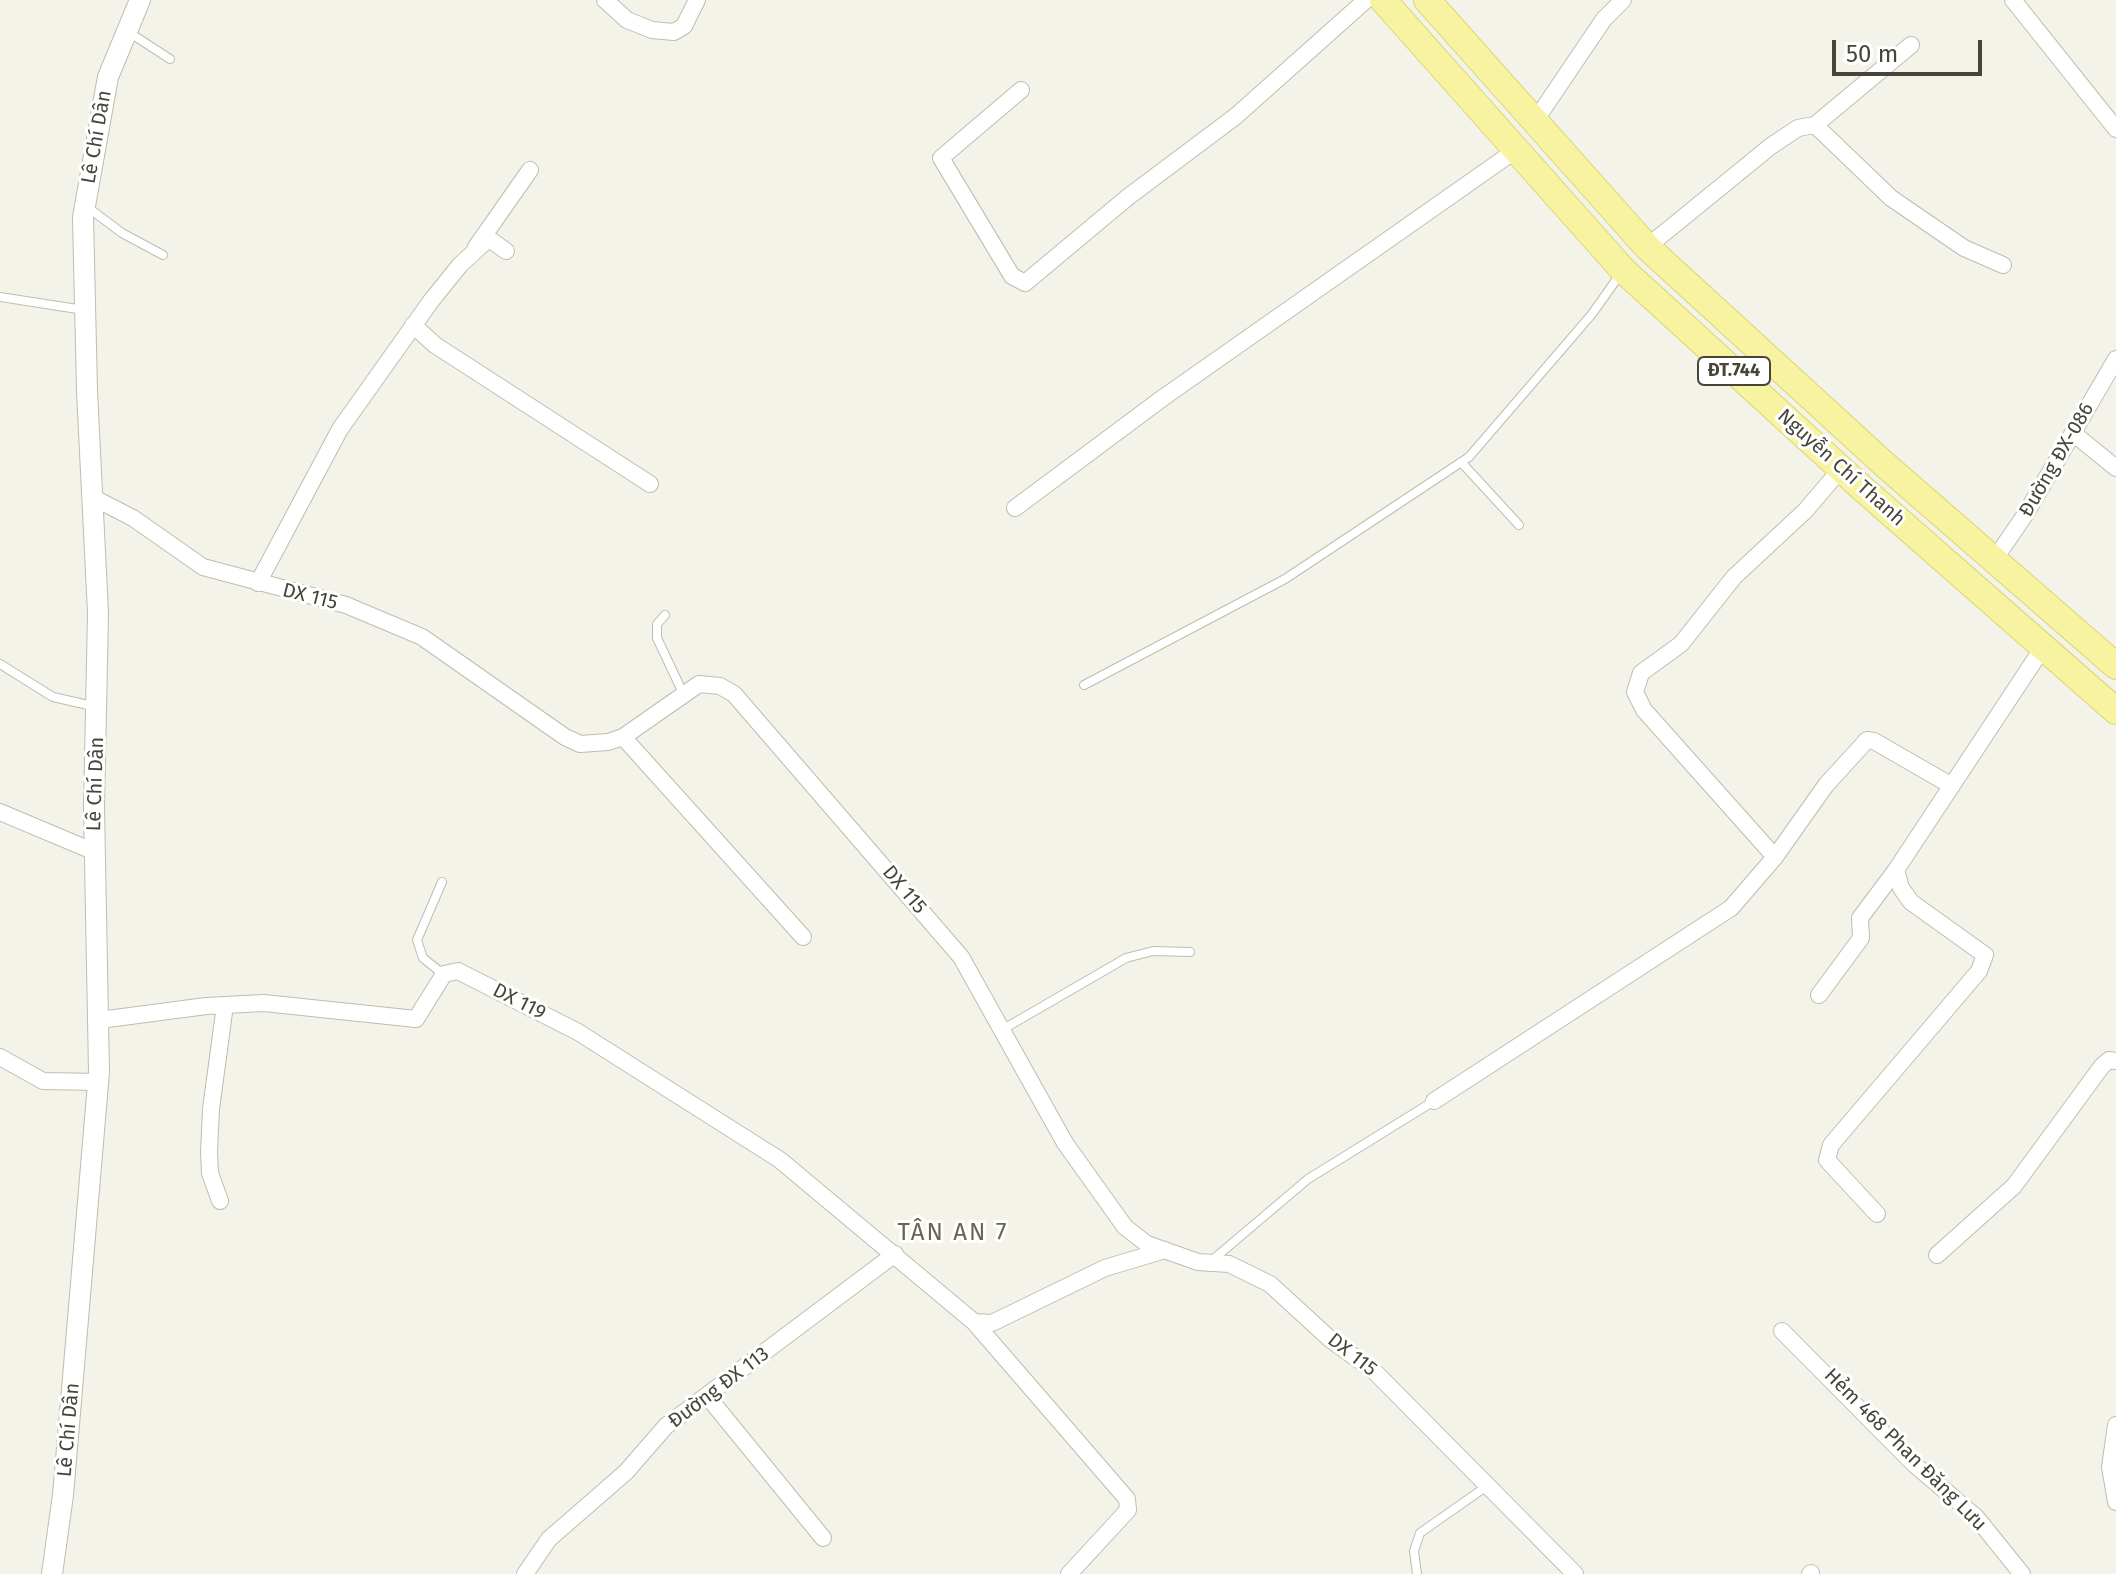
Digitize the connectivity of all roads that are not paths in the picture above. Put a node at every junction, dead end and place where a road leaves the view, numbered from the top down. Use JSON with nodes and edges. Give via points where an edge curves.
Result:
{"nodes":[{"id":1,"x":140,"y":0,"type":"edge"},
{"id":2,"x":605,"y":0,"type":"edge"},
{"id":3,"x":697,"y":0,"type":"edge"},
{"id":4,"x":1366,"y":0,"type":"edge"},
{"id":5,"x":1383,"y":0,"type":"edge"},
{"id":6,"x":1427,"y":0,"type":"edge"},
{"id":7,"x":1623,"y":0,"type":"edge"},
{"id":8,"x":2013,"y":0,"type":"edge"},
{"id":9,"x":126,"y":30,"type":"junction"},
{"id":10,"x":1911,"y":45,"type":"dead end"},
{"id":11,"x":170,"y":59,"type":"dead end"},
{"id":12,"x":1021,"y":90,"type":"dead end"},
{"id":13,"x":1535,"y":121,"type":"junction"},
{"id":14,"x":1815,"y":125,"type":"junction"},
{"id":15,"x":2116,"y":129,"type":"edge"},
{"id":16,"x":1516,"y":150,"type":"junction"},
{"id":17,"x":530,"y":170,"type":"dead end"},
{"id":18,"x":85,"y":205,"type":"junction"},
{"id":19,"x":1647,"y":247,"type":"junction"},
{"id":20,"x":475,"y":249,"type":"junction"},
{"id":21,"x":506,"y":251,"type":"dead end"},
{"id":22,"x":163,"y":255,"type":"dead end"},
{"id":23,"x":2003,"y":265,"type":"dead end"},
{"id":24,"x":1623,"y":270,"type":"junction"},
{"id":25,"x":0,"y":297,"type":"edge"},
{"id":26,"x":84,"y":310,"type":"junction"},
{"id":27,"x":413,"y":325,"type":"junction"},
{"id":28,"x":2116,"y":359,"type":"edge"},
{"id":29,"x":2073,"y":433,"type":"junction"},
{"id":30,"x":1461,"y":462,"type":"junction"},
{"id":31,"x":2116,"y":468,"type":"edge"},
{"id":32,"x":1841,"y":469,"type":"junction"},
{"id":33,"x":650,"y":484,"type":"dead end"},
{"id":34,"x":94,"y":498,"type":"junction"},
{"id":35,"x":1015,"y":508,"type":"dead end"},
{"id":36,"x":1519,"y":525,"type":"dead end"},
{"id":37,"x":1994,"y":560,"type":"junction"},
{"id":38,"x":258,"y":583,"type":"junction"},
{"id":39,"x":665,"y":615,"type":"dead end"},
{"id":40,"x":2044,"y":646,"type":"junction"},
{"id":41,"x":0,"y":664,"type":"edge"},
{"id":42,"x":2116,"y":666,"type":"edge"},
{"id":43,"x":1084,"y":685,"type":"dead end"},
{"id":44,"x":683,"y":693,"type":"junction"},
{"id":45,"x":99,"y":707,"type":"junction"},
{"id":46,"x":2116,"y":711,"type":"edge"},
{"id":47,"x":623,"y":737,"type":"junction"},
{"id":48,"x":1952,"y":786,"type":"junction"},
{"id":49,"x":0,"y":812,"type":"edge"},
{"id":50,"x":95,"y":852,"type":"junction"},
{"id":51,"x":1775,"y":857,"type":"junction"},
{"id":52,"x":1896,"y":870,"type":"junction"},
{"id":53,"x":442,"y":882,"type":"dead end"},
{"id":54,"x":803,"y":937,"type":"dead end"},
{"id":55,"x":1190,"y":952,"type":"dead end"},
{"id":56,"x":444,"y":974,"type":"junction"},
{"id":57,"x":1819,"y":995,"type":"dead end"},
{"id":58,"x":225,"y":1005,"type":"junction"},
{"id":59,"x":100,"y":1020,"type":"junction"},
{"id":60,"x":999,"y":1031,"type":"junction"},
{"id":61,"x":0,"y":1057,"type":"edge"},
{"id":62,"x":2116,"y":1061,"type":"edge"},
{"id":63,"x":98,"y":1082,"type":"junction"},
{"id":64,"x":1434,"y":1101,"type":"joint"},
{"id":65,"x":220,"y":1201,"type":"dead end"},
{"id":66,"x":1877,"y":1214,"type":"dead end"},
{"id":67,"x":1165,"y":1250,"type":"junction"},
{"id":68,"x":895,"y":1254,"type":"junction"},
{"id":69,"x":1937,"y":1255,"type":"dead end"},
{"id":70,"x":1210,"y":1263,"type":"junction"},
{"id":71,"x":974,"y":1322,"type":"junction"},
{"id":72,"x":1782,"y":1331,"type":"dead end"},
{"id":73,"x":708,"y":1397,"type":"junction"},
{"id":74,"x":2116,"y":1425,"type":"edge"},
{"id":75,"x":1488,"y":1486,"type":"junction"},
{"id":76,"x":2116,"y":1502,"type":"edge"},
{"id":77,"x":823,"y":1538,"type":"dead end"},
{"id":78,"x":52,"y":1574,"type":"edge"},
{"id":79,"x":525,"y":1574,"type":"edge"},
{"id":80,"x":1069,"y":1574,"type":"edge"},
{"id":81,"x":1417,"y":1574,"type":"edge"},
{"id":82,"x":1575,"y":1574,"type":"edge"},
{"id":83,"x":2022,"y":1574,"type":"edge"}],
"edges":[{"from":1,"to":9,"type":"street","name":"Lê Chí Dân"},
{"from":2,"to":3,"type":"street","via":[[627,20],[674,32],[684,26]]},
{"from":4,"to":12,"type":"street","via":[[1236,116],[1025,283],[1012,276],[941,158]]},
{"from":5,"to":16,"type":"main road","name":"Nguyễn Chí Thanh","number":"ĐT.744"},
{"from":6,"to":13,"type":"main road","name":"Nguyễn Chí Thanh","number":"ĐT.744"},
{"from":7,"to":13,"type":"street","via":[[1604,19]]},
{"from":8,"to":15,"type":"street"},
{"from":9,"to":11,"type":"lane"},
{"from":9,"to":18,"type":"street","name":"Lê Chí Dân","via":[[108,77]]},
{"from":10,"to":14,"type":"street"},
{"from":13,"to":19,"type":"main road","name":"Nguyễn Chí Thanh","number":"ĐT.744"},
{"from":14,"to":19,"type":"street","via":[[1798,128],[1771,146]]},
{"from":14,"to":23,"type":"street","via":[[1891,198],[1964,248]]},
{"from":16,"to":24,"type":"main road","name":"Nguyễn Chí Thanh","number":"ĐT.744"},
{"from":16,"to":35,"type":"street"},
{"from":17,"to":20,"type":"street"},
{"from":18,"to":22,"type":"lane"},
{"from":18,"to":26,"type":"street","name":"Lê Chí Dân"},
{"from":19,"to":24,"type":"main road"},
{"from":19,"to":37,"type":"main road","name":"Nguyễn Chí Thanh","number":"ĐT.744"},
{"from":20,"to":21,"type":"street","via":[[492,241]]},
{"from":20,"to":27,"type":"street"},
{"from":24,"to":30,"type":"lane","via":[[1592,314]]},
{"from":24,"to":32,"type":"main road","name":"Nguyễn Chí Thanh","number":"ĐT.744"},
{"from":25,"to":26,"type":"lane"},
{"from":26,"to":34,"type":"street","name":"Lê Chí Dân"},
{"from":27,"to":33,"type":"street","via":[[435,345]]},
{"from":27,"to":38,"type":"street","via":[[340,429]]},
{"from":28,"to":29,"type":"street","name":"Đường ĐX-086"},
{"from":29,"to":31,"type":"street"},
{"from":29,"to":37,"type":"street","name":"Đường ĐX-086"},
{"from":30,"to":36,"type":"lane"},
{"from":30,"to":43,"type":"lane","via":[[1285,579]]},
{"from":32,"to":40,"type":"main road","name":"Nguyễn Chí Thanh","number":"ĐT.744"},
{"from":32,"to":51,"type":"street","via":[[1734,577],[1681,644],[1641,673],[1635,692],[1644,710]]},
{"from":34,"to":38,"type":"street","name":"DX 115","via":[[203,567]]},
{"from":34,"to":45,"type":"street","name":"Lê Chí Dân"},
{"from":37,"to":42,"type":"main road","name":"Nguyễn Chí Thanh","number":"ĐT.744"},
{"from":38,"to":47,"type":"street","name":"DX 115","via":[[346,605],[422,637],[580,744]]},
{"from":39,"to":44,"type":"lane","via":[[657,624],[657,638]]},
{"from":40,"to":46,"type":"main road","name":"Nguyễn Chí Thanh","number":"ĐT.744"},
{"from":40,"to":48,"type":"street"},
{"from":41,"to":45,"type":"lane","via":[[53,697]]},
{"from":44,"to":47,"type":"street","name":"DX 115"},
{"from":44,"to":60,"type":"street","name":"DX 115","via":[[699,684],[734,694],[961,957]]},
{"from":45,"to":50,"type":"street","name":"Lê Chí Dân"},
{"from":47,"to":54,"type":"street"},
{"from":48,"to":51,"type":"street","via":[[1867,740],[1826,785]]},
{"from":48,"to":52,"type":"street"},
{"from":49,"to":50,"type":"street"},
{"from":50,"to":59,"type":"street","name":"Lê Chí Dân"},
{"from":51,"to":64,"type":"street","via":[[1743,897],[1716,919]]},
{"from":52,"to":57,"type":"street","via":[[1860,918],[1861,938]]},
{"from":52,"to":66,"type":"street","via":[[1911,902],[1985,955],[1979,971],[1831,1145],[1827,1160]]},
{"from":53,"to":56,"type":"lane","via":[[417,940],[423,958]]},
{"from":55,"to":60,"type":"lane","via":[[1153,951],[1126,958]]},
{"from":56,"to":58,"type":"street","via":[[416,1019],[264,1003]]},
{"from":56,"to":68,"type":"street","name":"DX 119","via":[[458,971],[578,1032],[780,1160]]},
{"from":58,"to":59,"type":"street"},
{"from":58,"to":65,"type":"street","via":[[209,1152]]},
{"from":59,"to":63,"type":"street","name":"Lê Chí Dân"},
{"from":60,"to":67,"type":"street","name":"DX 115","via":[[1065,1143],[1125,1227]]},
{"from":61,"to":63,"type":"street","via":[[43,1081]]},
{"from":62,"to":69,"type":"street","via":[[2102,1066],[2014,1186]]},
{"from":63,"to":78,"type":"street","name":"Lê Chí Dân"},
{"from":64,"to":70,"type":"lane","via":[[1308,1179]]},
{"from":67,"to":70,"type":"street","name":"DX 115"},
{"from":67,"to":71,"type":"street","via":[[1105,1268],[992,1323]]},
{"from":68,"to":71,"type":"street","name":"DX 119"},
{"from":68,"to":73,"type":"street","name":"Đường ĐX 113"},
{"from":70,"to":75,"type":"street","name":"DX 115","via":[[1229,1264],[1270,1284],[1374,1371]]},
{"from":71,"to":80,"type":"street","name":"DX 119","via":[[1127,1499],[1128,1510]]},
{"from":72,"to":83,"type":"street","name":"Hẻm 468 Phan Đăng Lưu","via":[[1915,1465],[1976,1517]]},
{"from":73,"to":77,"type":"street"},
{"from":73,"to":79,"type":"street","name":"Đường ĐX 113","via":[[666,1426],[626,1472],[549,1539]]},
{"from":74,"to":76,"type":"street","via":[[2110,1467]]},
{"from":75,"to":81,"type":"lane","via":[[1420,1533],[1414,1551]]},
{"from":75,"to":82,"type":"street","name":"DX 115"}]}
